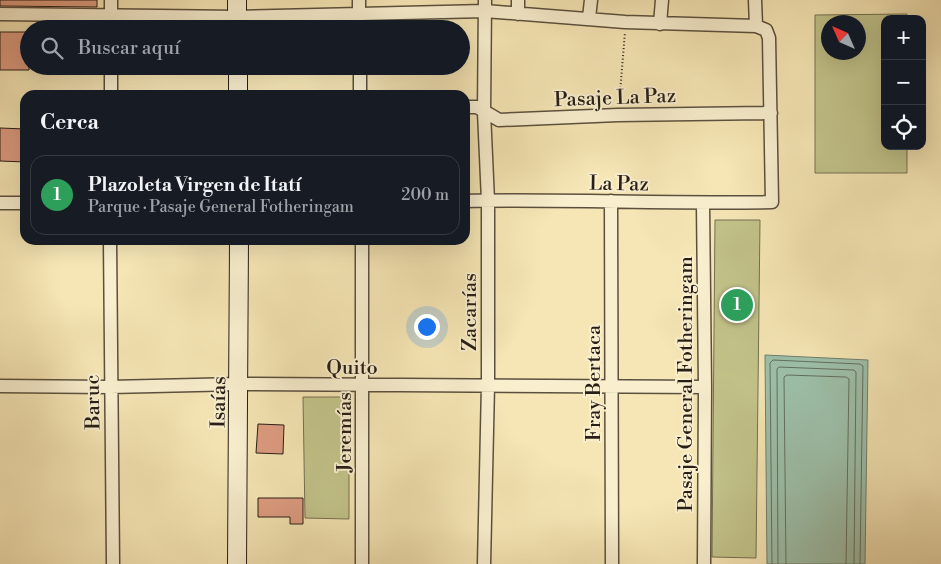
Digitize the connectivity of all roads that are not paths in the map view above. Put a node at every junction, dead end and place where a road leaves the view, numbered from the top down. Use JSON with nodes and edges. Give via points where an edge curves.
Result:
{"nodes":[{"id":1,"x":111,"y":0,"type":"edge"},
{"id":2,"x":359,"y":0,"type":"edge"},
{"id":3,"x":420,"y":0,"type":"edge"},
{"id":4,"x":518,"y":0,"type":"edge"},
{"id":5,"x":590,"y":0,"type":"edge"},
{"id":6,"x":662,"y":0,"type":"edge"},
{"id":7,"x":755,"y":0,"type":"edge"},
{"id":8,"x":485,"y":6,"type":"edge"},
{"id":9,"x":420,"y":13,"type":"junction"},
{"id":10,"x":0,"y":14,"type":"edge"},
{"id":11,"x":359,"y":14,"type":"junction"},
{"id":12,"x":518,"y":14,"type":"junction"},
{"id":13,"x":111,"y":15,"type":"junction"},
{"id":14,"x":237,"y":15,"type":"edge"},
{"id":15,"x":590,"y":18,"type":"junction"},
{"id":16,"x":111,"y":20,"type":"edge"},
{"id":17,"x":359,"y":20,"type":"edge"},
{"id":18,"x":660,"y":24,"type":"junction"},
{"id":19,"x":761,"y":28,"type":"junction"},
{"id":20,"x":111,"y":75,"type":"edge"},
{"id":21,"x":238,"y":75,"type":"edge"},
{"id":22,"x":360,"y":75,"type":"edge"},
{"id":23,"x":111,"y":90,"type":"edge"},
{"id":24,"x":238,"y":90,"type":"edge"},
{"id":25,"x":360,"y":90,"type":"edge"},
{"id":26,"x":470,"y":107,"type":"edge"},
{"id":27,"x":484,"y":112,"type":"junction"},
{"id":28,"x":771,"y":113,"type":"junction"},
{"id":29,"x":470,"y":201,"type":"edge"},
{"id":30,"x":488,"y":201,"type":"junction"},
{"id":31,"x":611,"y":201,"type":"junction"},
{"id":32,"x":0,"y":203,"type":"edge"},
{"id":33,"x":20,"y":203,"type":"edge"},
{"id":34,"x":703,"y":204,"type":"junction"},
{"id":35,"x":110,"y":245,"type":"edge"},
{"id":36,"x":239,"y":245,"type":"edge"},
{"id":37,"x":362,"y":245,"type":"edge"},
{"id":38,"x":239,"y":384,"type":"junction"},
{"id":39,"x":488,"y":385,"type":"junction"},
{"id":40,"x":0,"y":386,"type":"edge"},
{"id":41,"x":363,"y":386,"type":"junction"},
{"id":42,"x":612,"y":386,"type":"junction"},
{"id":43,"x":110,"y":387,"type":"junction"},
{"id":44,"x":705,"y":387,"type":"junction"},
{"id":45,"x":113,"y":564,"type":"edge"},
{"id":46,"x":237,"y":564,"type":"edge"},
{"id":47,"x":362,"y":564,"type":"edge"},
{"id":48,"x":484,"y":564,"type":"edge"},
{"id":49,"x":612,"y":564,"type":"edge"},
{"id":50,"x":704,"y":564,"type":"edge"}],
"edges":[{"from":1,"to":13,"type":"street"},
{"from":2,"to":11,"type":"street"},
{"from":3,"to":9,"type":"street"},
{"from":4,"to":12,"type":"street"},
{"from":5,"to":15,"type":"street"},
{"from":6,"to":18,"type":"street"},
{"from":7,"to":19,"type":"street"},
{"from":8,"to":9,"type":"street"},
{"from":8,"to":12,"type":"street"},
{"from":8,"to":27,"type":"street","name":"Zacarías"},
{"from":9,"to":11,"type":"street"},
{"from":10,"to":13,"type":"street"},
{"from":11,"to":14,"type":"street"},
{"from":11,"to":17,"type":"street"},
{"from":12,"to":15,"type":"street"},
{"from":13,"to":14,"type":"street"},
{"from":13,"to":16,"type":"street"},
{"from":15,"to":18,"type":"street"},
{"from":18,"to":19,"type":"street"},
{"from":19,"to":28,"type":"street","via":[[769,38]]},
{"from":20,"to":23,"type":"street"},
{"from":21,"to":24,"type":"street"},
{"from":22,"to":25,"type":"street"},
{"from":26,"to":27,"type":"street","name":"Pasaje La Paz"},
{"from":27,"to":28,"type":"street","name":"Pasaje La Paz","via":[[499,120]]},
{"from":27,"to":30,"type":"street","name":"Zacarías"},
{"from":28,"to":34,"type":"street","name":"La Paz","via":[[772,202]]},
{"from":29,"to":30,"type":"street","name":"La Paz"},
{"from":30,"to":31,"type":"street","name":"La Paz"},
{"from":30,"to":39,"type":"street","name":"Zacarías"},
{"from":31,"to":34,"type":"street","name":"La Paz"},
{"from":31,"to":42,"type":"street","name":"Fray Bertaca"},
{"from":32,"to":33,"type":"street"},
{"from":34,"to":44,"type":"street","name":"Pasaje General Fotheringam"},
{"from":35,"to":43,"type":"street","name":"Baruc"},
{"from":36,"to":38,"type":"street","name":"Isaías"},
{"from":37,"to":41,"type":"street","name":"Jeremías"},
{"from":38,"to":41,"type":"street","name":"Quito"},
{"from":38,"to":43,"type":"street","name":"Quito"},
{"from":38,"to":46,"type":"street","name":"Isaías"},
{"from":39,"to":41,"type":"street","name":"Quito"},
{"from":39,"to":42,"type":"street","name":"Quito"},
{"from":39,"to":48,"type":"street","name":"Zacarías"},
{"from":40,"to":43,"type":"street","name":"Quito"},
{"from":41,"to":47,"type":"street","name":"Jeremías"},
{"from":42,"to":44,"type":"street","name":"Quito"},
{"from":42,"to":49,"type":"street","name":"Fray Bertaca"},
{"from":43,"to":45,"type":"street","name":"Baruc"},
{"from":44,"to":50,"type":"street","name":"Pasaje General Fotheringam"}]}
